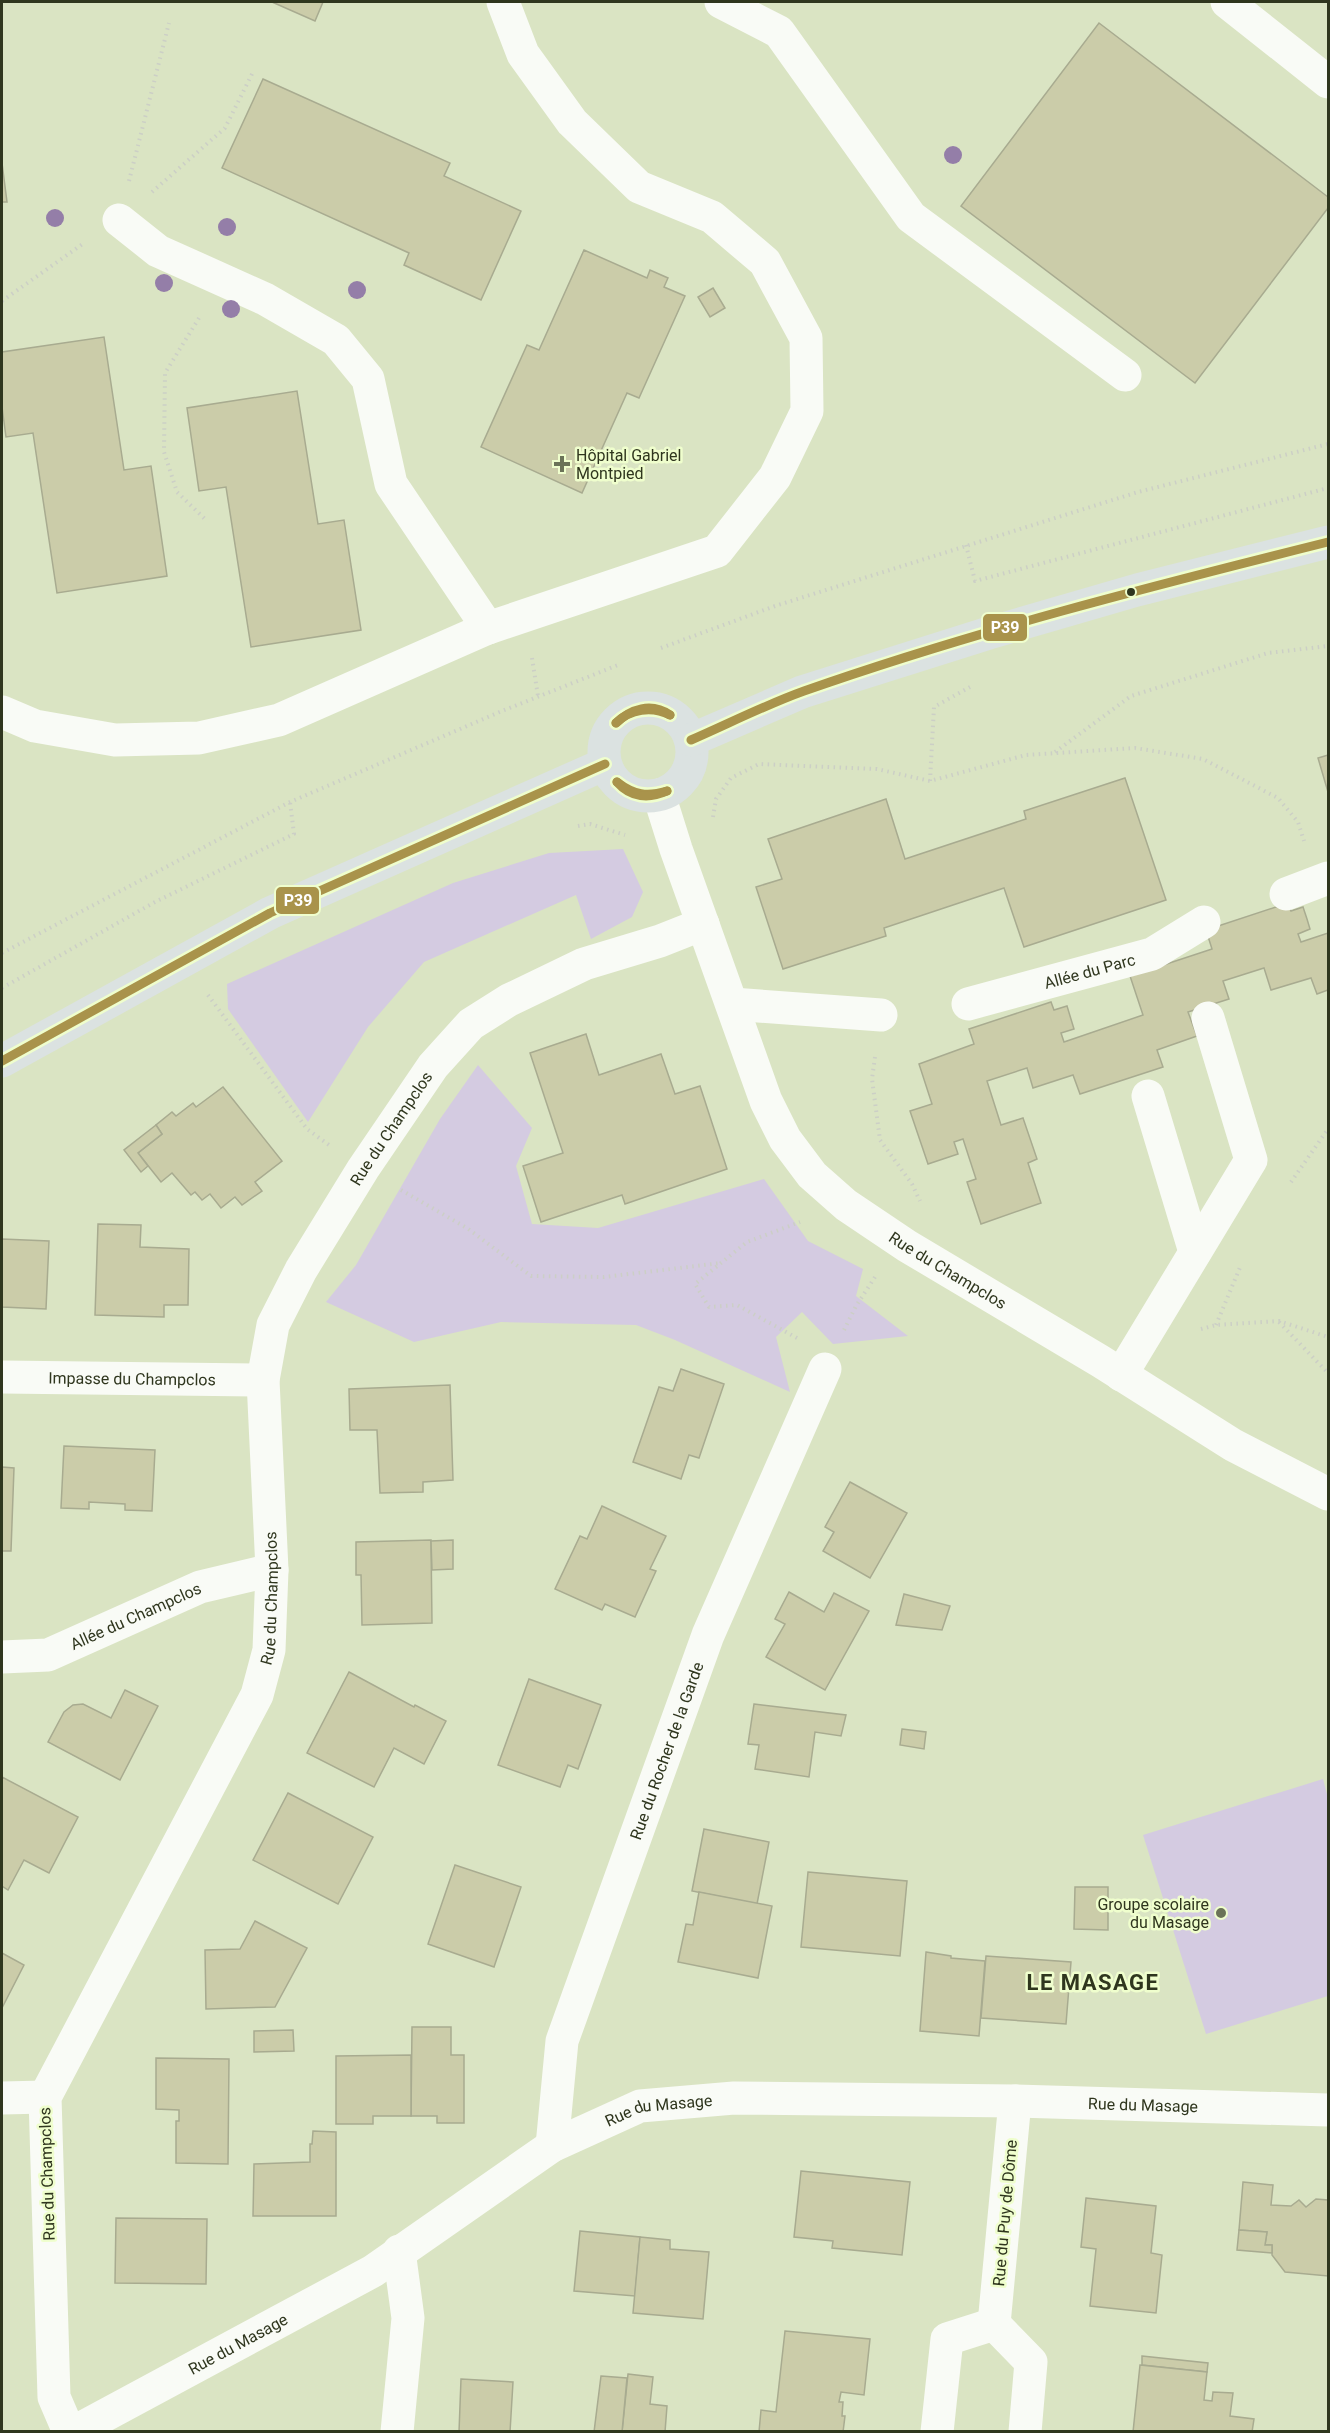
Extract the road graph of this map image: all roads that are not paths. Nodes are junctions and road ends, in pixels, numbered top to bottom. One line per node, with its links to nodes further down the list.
1 (503, 2): 8 (street)
2 (721, 2): 6 (street)
3 (1227, 2): 4 (street)
4 (1329, 82)
5 (119, 220): 8 (street)
6 (1125, 375)
7 (1329, 542): 10 (main road)
8 (488, 628): 9 (street)
9 (2, 712)
10 (691, 740): 11 (main road); 12 (main road)
11 (605, 764): 12 (main road); 21 (main road)
12 (659, 795): 16 (street, Rue du Champclos)
13 (1323, 880): 14 (street)
14 (1286, 894)
15 (1204, 922): 18 (street, Allée du Parc)
16 (703, 924): 17 (street, Rue du Champclos); 27 (street, Rue du Champclos)
17 (732, 1004): 19 (street); 25 (street, Rue du Champclos)
18 (968, 1004)
19 (881, 1015)
20 (1208, 1018): 23 (street)
21 (2, 1060)
22 (1148, 1096): 23 (street)
23 (1195, 1252): 25 (street)
24 (825, 1369): 35 (street, Rue du Rocher de la Garde)
25 (1121, 1375): 28 (street, Rue du Champclos)
26 (2, 1377): 27 (street, Impasse du Champclos)
27 (263, 1380): 29 (street, Rue du Champclos)
28 (1329, 1494)
29 (272, 1570): 30 (street, Allée du Champclos); 31 (street, Rue du Champclos)
30 (2, 1657)
31 (45, 2097): 32 (street); 38 (street, Rue du Champclos)
32 (2, 2098)
33 (1015, 2102): 34 (street, Rue du Masage); 35 (street, Rue du Masage); 37 (street, Rue du Puy de Dôme)
34 (1329, 2110)
35 (552, 2146): 36 (street, Rue du Masage)
36 (399, 2252): 39 (street, Rue du Masage); 40 (street)
37 (994, 2324): 41 (street); 42 (street)
38 (69, 2432)
39 (74, 2432)
40 (398, 2432)
41 (937, 2432)
42 (1025, 2432)

